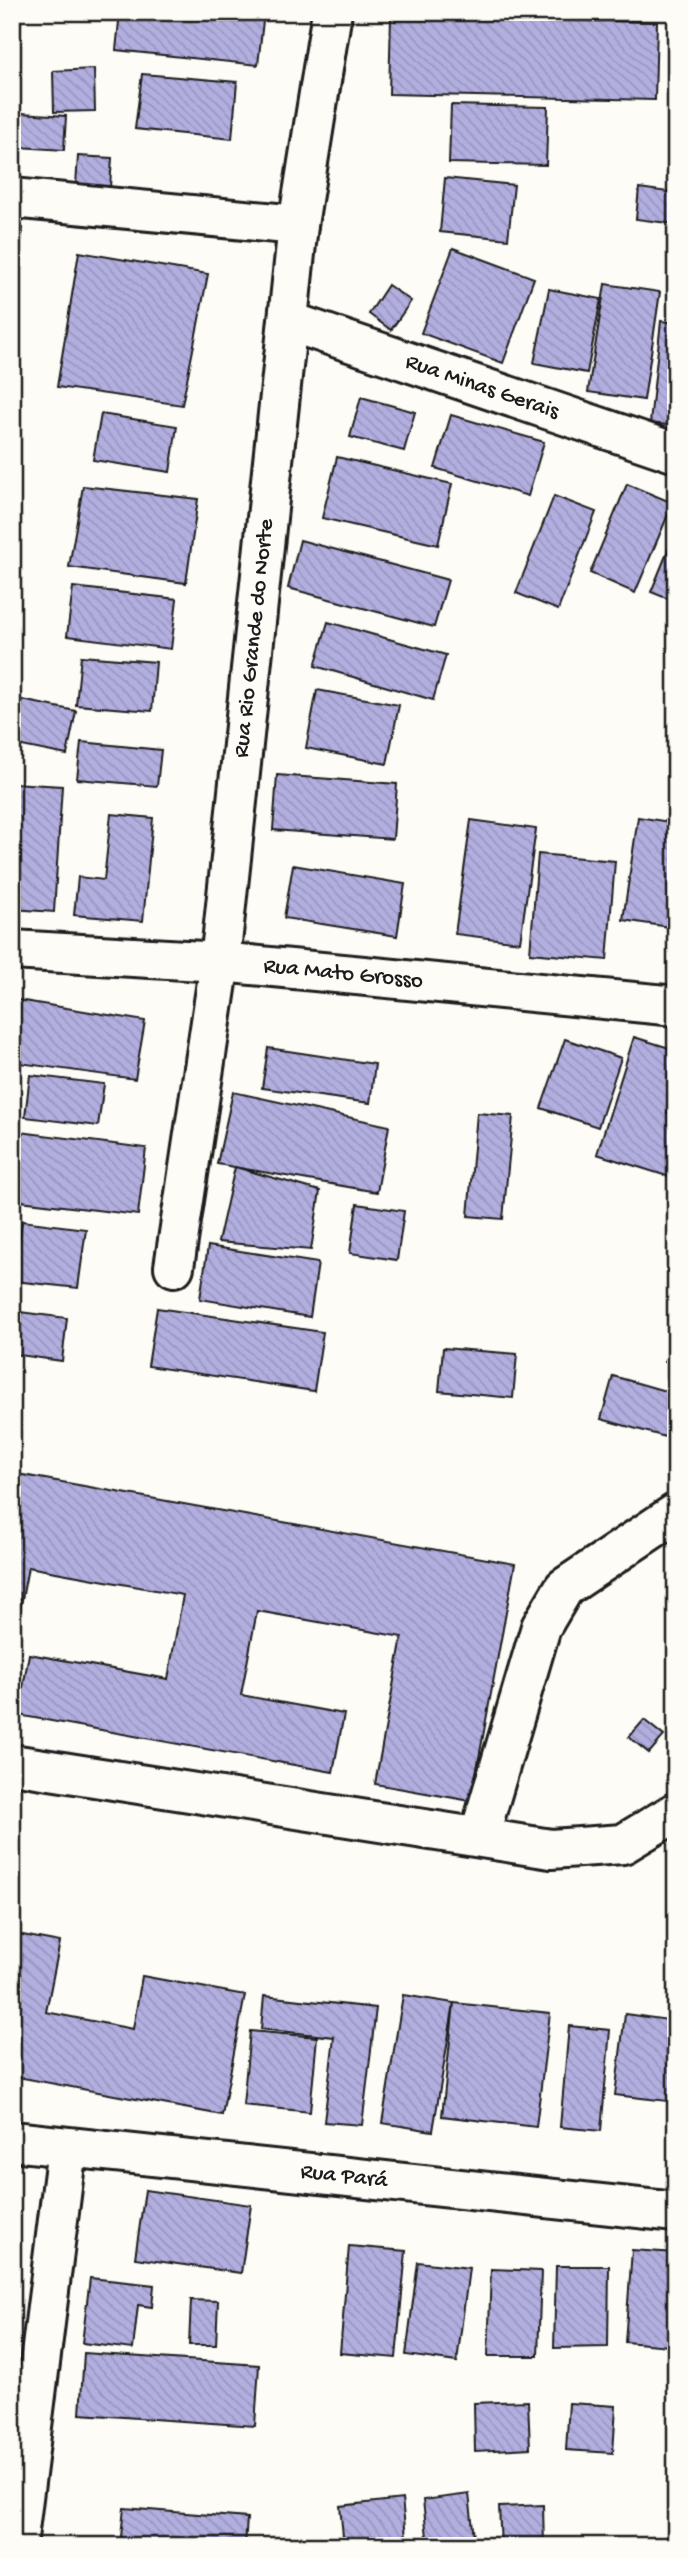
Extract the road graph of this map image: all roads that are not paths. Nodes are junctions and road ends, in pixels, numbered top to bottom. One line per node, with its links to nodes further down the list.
1 (332, 12): 3 (street, Rua Rio Grande do Norte)
2 (12, 198): 3 (street)
3 (298, 225): 4 (street, Rua Rio Grande do Norte)
4 (288, 321): 5 (street, Rua Minas Gerais); 7 (street, Rua Rio Grande do Norte)
5 (676, 453)
6 (12, 950): 7 (street, Rua Mato Grosso)
7 (220, 962): 8 (street, Rua Mato Grosso); 9 (street, Rua Rio Grande do Norte)
8 (676, 1006)
9 (174, 1267)
10 (676, 1513): 13 (street)
11 (12, 1764): 13 (street)
12 (676, 1812): 13 (street)
13 (479, 1838)
14 (12, 2141): 15 (street, Rua Pará)
15 (67, 2148): 16 (street, Rua Pará); 17 (street)
16 (676, 2211)
17 (17, 2546)

